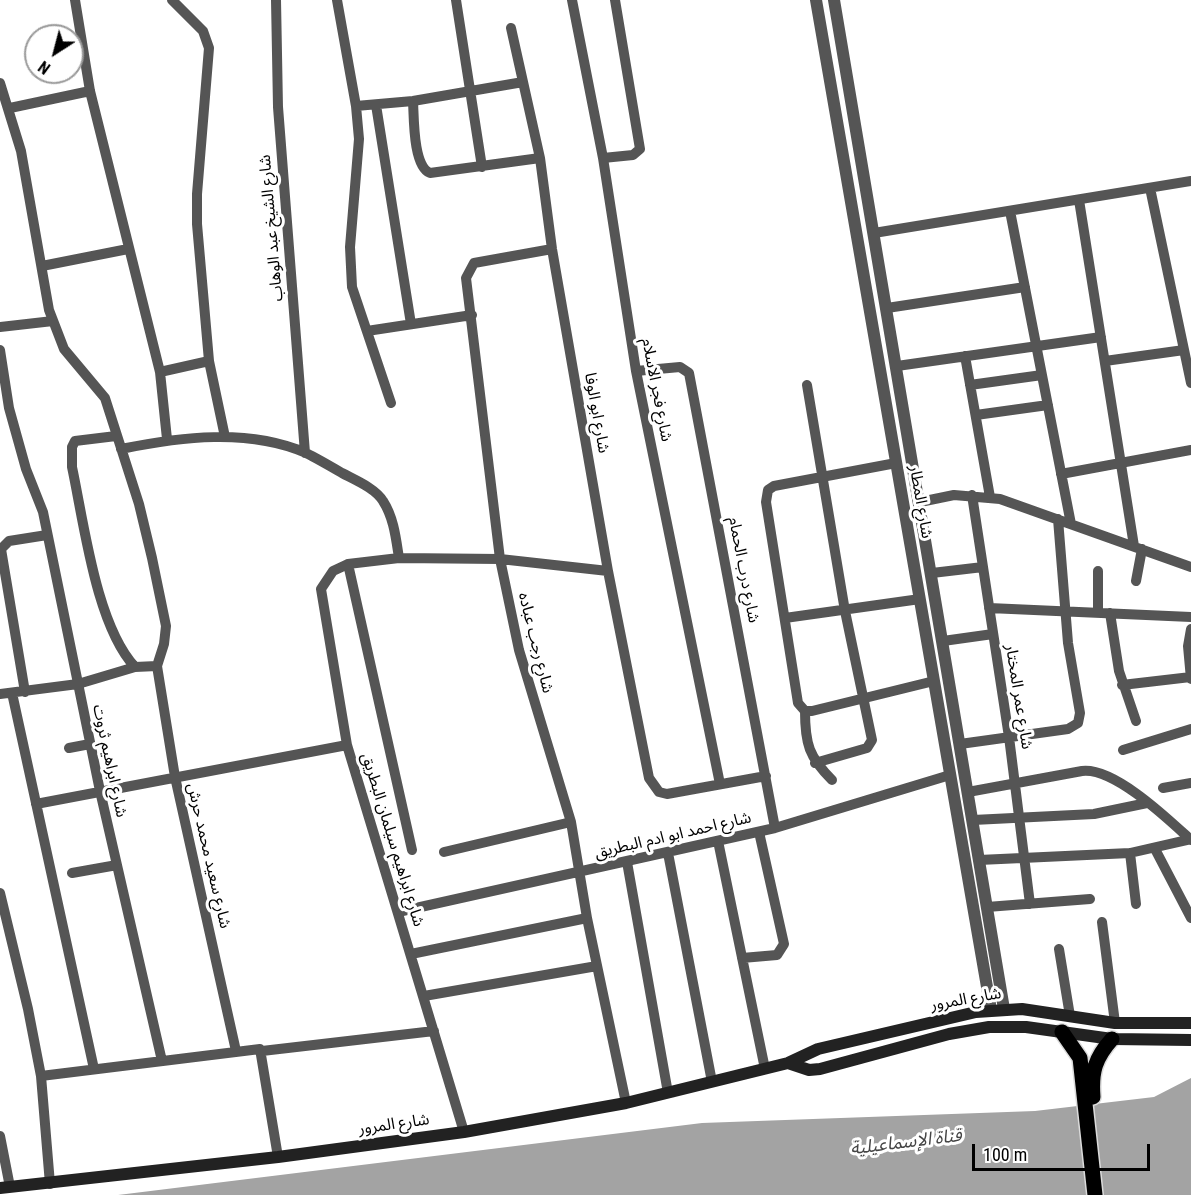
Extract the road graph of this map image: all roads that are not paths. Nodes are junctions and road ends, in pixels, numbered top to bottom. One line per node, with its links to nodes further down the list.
1 (75, 0): 13 (street)
2 (172, 0): 44 (street)
3 (276, 0): 61 (street, شارع الشيخ عبد الوهاب)
4 (337, 0): 17 (street)
5 (456, 0): 14 (street)
6 (572, 0): 22 (street, شارع فجر الاسلام)
7 (615, 0): 22 (street)
8 (816, 0): 20 (street, شارع المطار)
9 (834, 0): 19 (street, شارع المطار)
10 (510, 28): 11 (street, شارع ابو الوفا)
11 (523, 82): 14 (street); 21 (street, شارع ابو الوفا)
12 (0, 83): 18 (street)
13 (90, 91): 18 (street); 29 (street)
14 (471, 91): 15 (street); 23 (street)
15 (413, 100): 16 (street); 23 (street)
16 (376, 105): 17 (street); 36 (street)
17 (356, 106): 38 (street)
18 (9, 108): 31 (street)
19 (855, 117): 20 (street); 28 (street, شارع المطار)
20 (837, 120): 62 (street, شارع المطار)
21 (540, 158): 23 (street); 30 (street, شارع ابو الوفا)
22 (603, 158): 47 (street, شارع فجر الاسلام)
23 (482, 167)
24 (1191, 182): 25 (street)
25 (1150, 188): 26 (street); 42 (street)
26 (1079, 200): 27 (street); 39 (street)
27 (1010, 211): 28 (street); 32 (street)
28 (874, 233): 33 (street, شارع المطار)
29 (128, 249): 31 (street); 48 (street)
30 (552, 249): 34 (street, شارع رجب عباده); 80 (street, شارع ابو الوفا)
31 (42, 266): 35 (street)
32 (1025, 287): 33 (street); 40 (street)
33 (887, 308): 46 (street, شارع المطار)
34 (472, 315): 36 (street); 76 (street, شارع رجب عباده)
35 (53, 321): 37 (street); 56 (street)
36 (411, 324): 38 (street)
37 (0, 327)
38 (367, 331): 53 (street)
39 (1101, 337): 40 (street); 45 (street)
40 (1036, 346): 43 (street); 49 (street)
41 (0, 350): 72 (street, شارع ابراهيم ثروت)
42 (1184, 350): 45 (street); 50 (street)
43 (965, 356): 46 (street); 52 (street)
44 (208, 361): 48 (street); 57 (street)
45 (1104, 361): 63 (street)
46 (897, 366): 68 (street, شارع المطار)
47 (636, 371): 116 (street, شارع درب الحمام); 121 (street, شارع فجر الاسلام)
48 (160, 372): 58 (street)
49 (1042, 375): 52 (street); 54 (street)
50 (1191, 383)
51 (807, 385): 65 (street)
52 (970, 385): 55 (street)
53 (391, 404)
54 (1048, 405): 55 (street); 64 (street)
55 (976, 415): 67 (street)
56 (116, 436): 59 (street); 96 (street)
57 (225, 437): 58 (street); 61 (street)
58 (167, 439): 59 (street)
59 (121, 449): 95 (street)
60 (1191, 450): 63 (street)
61 (305, 453): 75 (street)
62 (896, 463): 65 (street); 73 (street, شارع المطار)
63 (1121, 463): 64 (street); 74 (street)
64 (1061, 474): 70 (street)
65 (823, 477): 86 (street); 91 (street)
66 (972, 495): 67 (street); 68 (street); 78 (street, شارع عمر المختار)
67 (990, 497): 69 (street)
68 (920, 502): 71 (street, شارع المطار)
69 (1058, 519): 70 (street); 87 (street)
70 (1071, 524): 74 (street)
71 (925, 531): 73 (street); 82 (street, شارع المطار)
72 (47, 535): 99 (street, شارع ابراهيم ثروت); 101 (street)
73 (909, 535): 84 (street, شارع المطار)
74 (1138, 548): 79 (street); 83 (street)
75 (399, 558): 76 (street); 77 (street)
76 (500, 559): 80 (street); 129 (street, شارع رجب عباده)
77 (348, 564): 111 (street, شارع ابراهيم سيلمان البطريق); 135 (street)
78 (983, 567): 82 (street); 85 (street, شارع عمر المختار)
79 (1191, 567)
80 (608, 571): 121 (street, شارع ابو الوفا)
81 (1098, 571): 88 (street)
82 (932, 573): 94 (street, شارع المطار)
83 (1136, 581)
84 (920, 599): 86 (street); 98 (street, شارع المطار)
85 (989, 608): 87 (street); 93 (street, شارع عمر المختار)
86 (845, 611): 91 (street); 104 (street)
87 (1066, 611): 88 (street); 108 (street)
88 (1098, 613): 89 (street)
89 (1110, 613): 90 (street); 100 (street)
90 (1191, 617)
91 (785, 618): 105 (street)
92 (1191, 629): 97 (street)
93 (993, 634): 94 (street); 108 (street, شارع عمر المختار)
94 (943, 641): 110 (street, شارع المطار)
95 (157, 666): 96 (street); 117 (street, شارع سعيد محمد حرش)
96 (135, 667): 99 (street)
97 (1191, 678): 100 (street)
98 (934, 681): 104 (street); 115 (street, شارع المطار)
99 (78, 684): 101 (street); 109 (street, شارع ابراهيم ثروت)
100 (1122, 685): 106 (street)
101 (25, 692): 102 (street)
102 (12, 693): 103 (street); 126 (street)
103 (0, 694)
104 (862, 697): 105 (street); 114 (street)
105 (805, 711): 114 (street)
106 (1136, 721)
107 (1191, 729): 113 (street)
108 (1010, 737): 110 (street); 119 (street, شارع عمر المختار)
109 (90, 744): 112 (street); 123 (street, شارع ابراهيم ثروت)
110 (960, 744): 124 (street, شارع المطار)
111 (347, 745): 117 (street); 150 (street, شارع ابراهيم سيلمان البطريق)
112 (69, 748)
113 (1123, 750)
114 (815, 763): 118 (street)
115 (950, 774): 130 (street, شارع احمد ابو ادم البطريق); 159 (street, شارع المطار)
116 (766, 776): 121 (street); 130 (street, شارع درب الحمام)
117 (175, 777): 123 (street); 167 (street, شارع سعيد محمد حرش)
118 (832, 780)
119 (1015, 783): 124 (street); 125 (street); 127 (street, شارع عمر المختار)
120 (1191, 783): 122 (street)
121 (720, 784)
122 (1163, 788)
123 (100, 791): 126 (street); 142 (street, شارع ابراهيم ثروت)
124 (968, 792): 128 (street, شارع المطار)
125 (1147, 803): 127 (street); 132 (street)
126 (36, 804): 171 (street)
127 (1019, 818): 128 (street); 139 (street, شارع عمر المختار)
128 (972, 820): 140 (street, شارع المطار)
129 (571, 822): 136 (street); 144 (street, شارع رجب عباده)
130 (775, 828): 131 (street, شارع احمد ابو ادم البطريق)
131 (759, 832): 133 (street, شارع احمد ابو ادم البطريق); 156 (street)
132 (1191, 840): 134 (street)
133 (718, 842): 138 (street, شارع احمد ابو ادم البطريق); 156 (street)
134 (1155, 849): 137 (street); 152 (street)
135 (412, 850)
136 (444, 852)
137 (1130, 852): 139 (street); 148 (street)
138 (668, 853): 141 (street, شارع احمد ابو ادم البطريق); 174 (street)
139 (1024, 858): 140 (street); 147 (street, شارع عمر المختار)
140 (979, 860): 149 (street, شارع المطار)
141 (627, 862): 144 (street, شارع احمد ابو ادم البطريق); 175 (street)
142 (117, 865): 143 (street); 169 (street, شارع ابراهيم ثروت)
143 (72, 873)
144 (580, 873): 150 (street, شارع احمد ابو ادم البطريق); 151 (street, شارع رجب عباده)
145 (0, 892): 173 (street)
146 (1090, 899): 147 (street)
147 (1030, 904): 149 (street)
148 (1136, 904)
149 (987, 908): 159 (street, شارع المطار)
150 (398, 912): 155 (street, شارع ابراهيم سيلمان البطريق)
151 (587, 918): 155 (street); 157 (street, شارع رجب عباده)
152 (1191, 918)
153 (1102, 922): 161 (street)
154 (1059, 949): 160 (street)
155 (411, 954): 158 (street, شارع ابراهيم سيلمان البطريق)
156 (742, 958): 172 (street)
157 (597, 966): 158 (street); 177 (street, شارع رجب عباده)
158 (424, 996): 163 (street, شارع ابراهيم سيلمان البطريق)
159 (997, 1009): 160 (main road, شارع المرور); 170 (main road, شارع المرور)
160 (1070, 1016): 161 (main road, شارع المرور)
161 (1115, 1023): 162 (main road, شارع المرور)
162 (1191, 1023)
163 (434, 1031): 168 (street); 178 (street, شارع ابراهيم سيلمان البطريق)
164 (1062, 1032): 165 (main road, شارع المرور); 170 (main road, شارع المرور); 176 (main road)
165 (1112, 1039): 166 (main road, شارع المرور); 176 (main road)
166 (1191, 1040)
167 (236, 1051): 168 (street); 169 (street)
168 (262, 1051): 180 (street)
169 (162, 1060): 171 (street)
170 (788, 1063): 172 (main road, شارع المرور)
171 (94, 1069): 173 (street)
172 (765, 1069): 174 (main road, شارع المرور)
173 (41, 1076): 181 (street)
174 (712, 1082): 175 (main road, شارع المرور)
175 (668, 1093): 177 (main road, شارع المرور)
176 (1088, 1101): 183 (main road); 184 (main road)
177 (626, 1103): 178 (main road, شارع المرور)
178 (464, 1132): 180 (main road, شارع المرور)
179 (0, 1136): 182 (street)
180 (278, 1157): 181 (main road, شارع المرور)
181 (50, 1184): 182 (main road, شارع المرور)
182 (5, 1187)
183 (1095, 1195)
184 (1105, 1195)

